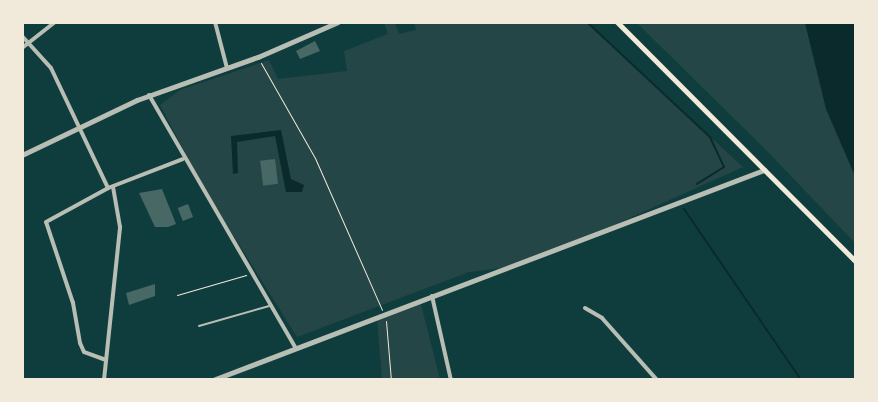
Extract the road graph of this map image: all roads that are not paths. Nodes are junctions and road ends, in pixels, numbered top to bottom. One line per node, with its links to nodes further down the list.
1 (55, 22): 6 (street)
2 (216, 22): 8 (street)
3 (338, 22): 8 (street)
4 (617, 22): 13 (main road)
5 (22, 36): 6 (street)
6 (25, 43): 7 (street); 10 (street)
7 (22, 48)
8 (227, 68): 9 (street)
9 (149, 95): 10 (street); 12 (street)
10 (79, 127): 11 (street); 14 (street)
11 (22, 155)
12 (183, 159): 14 (street); 17 (street)
13 (764, 170): 15 (main road); 16 (street)
14 (111, 188): 21 (street); 21 (street)
15 (856, 262)
16 (432, 296): 20 (street); 24 (street)
17 (269, 306): 19 (lane); 20 (street)
18 (585, 308): 25 (street)
19 (199, 326)
20 (296, 349): 23 (street)
21 (106, 360): 22 (street)
22 (104, 380)
23 (213, 380)
24 (451, 380)
25 (657, 380)

